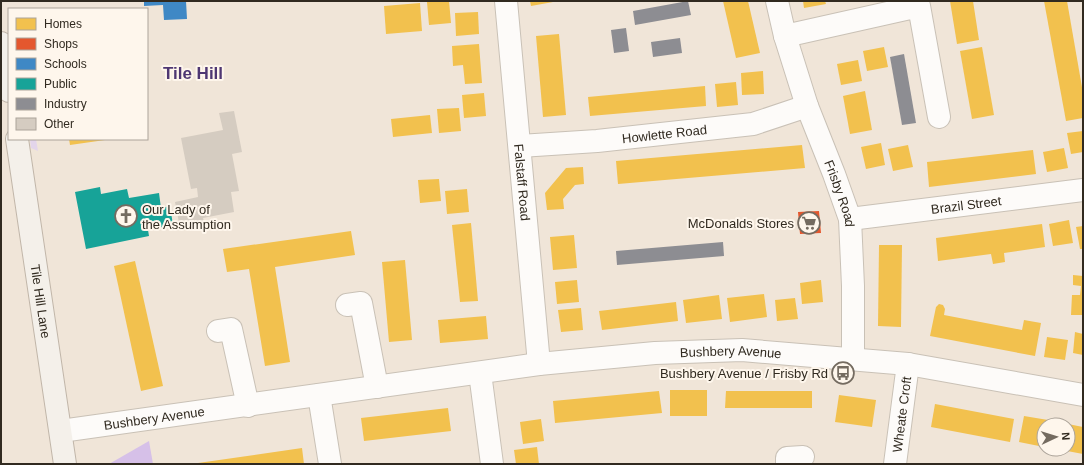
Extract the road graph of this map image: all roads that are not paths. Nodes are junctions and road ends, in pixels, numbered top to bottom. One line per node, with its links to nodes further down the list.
1 (506, 1): 10 (street, Falstaff Road)
2 (777, 1): 4 (street, Frisby Road)
3 (919, 4): 4 (street); 8 (street)
4 (785, 36): 7 (street, Frisby Road)
5 (1, 43): 6 (main road)
6 (8, 85)
7 (807, 106): 10 (street, Howlette Road); 12 (street, Frisby Road)
8 (939, 117)
9 (17, 140): 23 (main road, Tile Hill Lane)
10 (520, 146): 16 (street, Falstaff Road)
11 (1083, 190): 12 (street, Brazil Street)
12 (850, 219): 15 (street, Frisby Road)
13 (347, 305): 19 (street)
14 (218, 331): 22 (street)
15 (854, 358): 16 (street, Bushbery Avenue); 17 (street, Bushbery Avenue)
16 (539, 364): 18 (street, Bushbery Avenue)
17 (908, 364): 20 (street, Bushbery Avenue); 27 (street, Wheate Croft)
18 (480, 373): 19 (street, Bushbery Avenue); 26 (street)
19 (376, 387): 21 (street, Bushbery Avenue)
20 (1083, 395)
21 (319, 396): 22 (street, Bushbery Avenue); 25 (street)
22 (248, 406): 23 (street, Bushbery Avenue)
23 (61, 431): 24 (main road, Tile Hill Lane)
24 (65, 464)
25 (330, 464)
26 (492, 464)
27 (895, 464)

